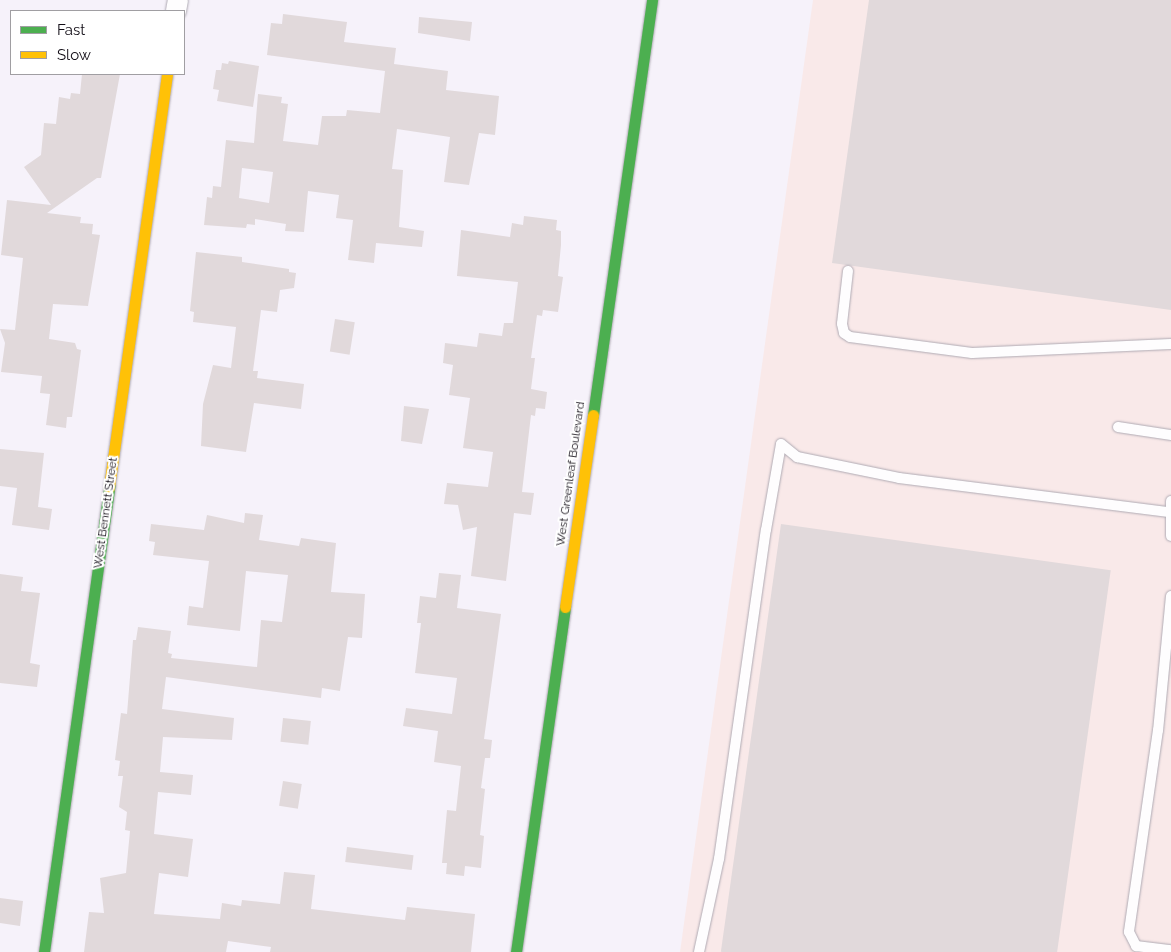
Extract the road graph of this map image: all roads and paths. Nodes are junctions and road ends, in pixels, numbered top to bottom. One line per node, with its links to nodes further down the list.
1 (652, 0): 13 (street, West Greenleaf Boulevard)
2 (167, 75): 12 (street, West Bennett Street)
3 (848, 271): 4 (lane)
4 (1171, 344)
5 (1118, 427): 6 (lane)
6 (1171, 435)
7 (1171, 501): 8 (lane)
8 (1169, 512): 9 (lane); 14 (lane)
9 (1171, 536)
10 (1171, 596): 11 (lane)
11 (1171, 950)
12 (44, 952)
13 (516, 952)
14 (699, 952)

